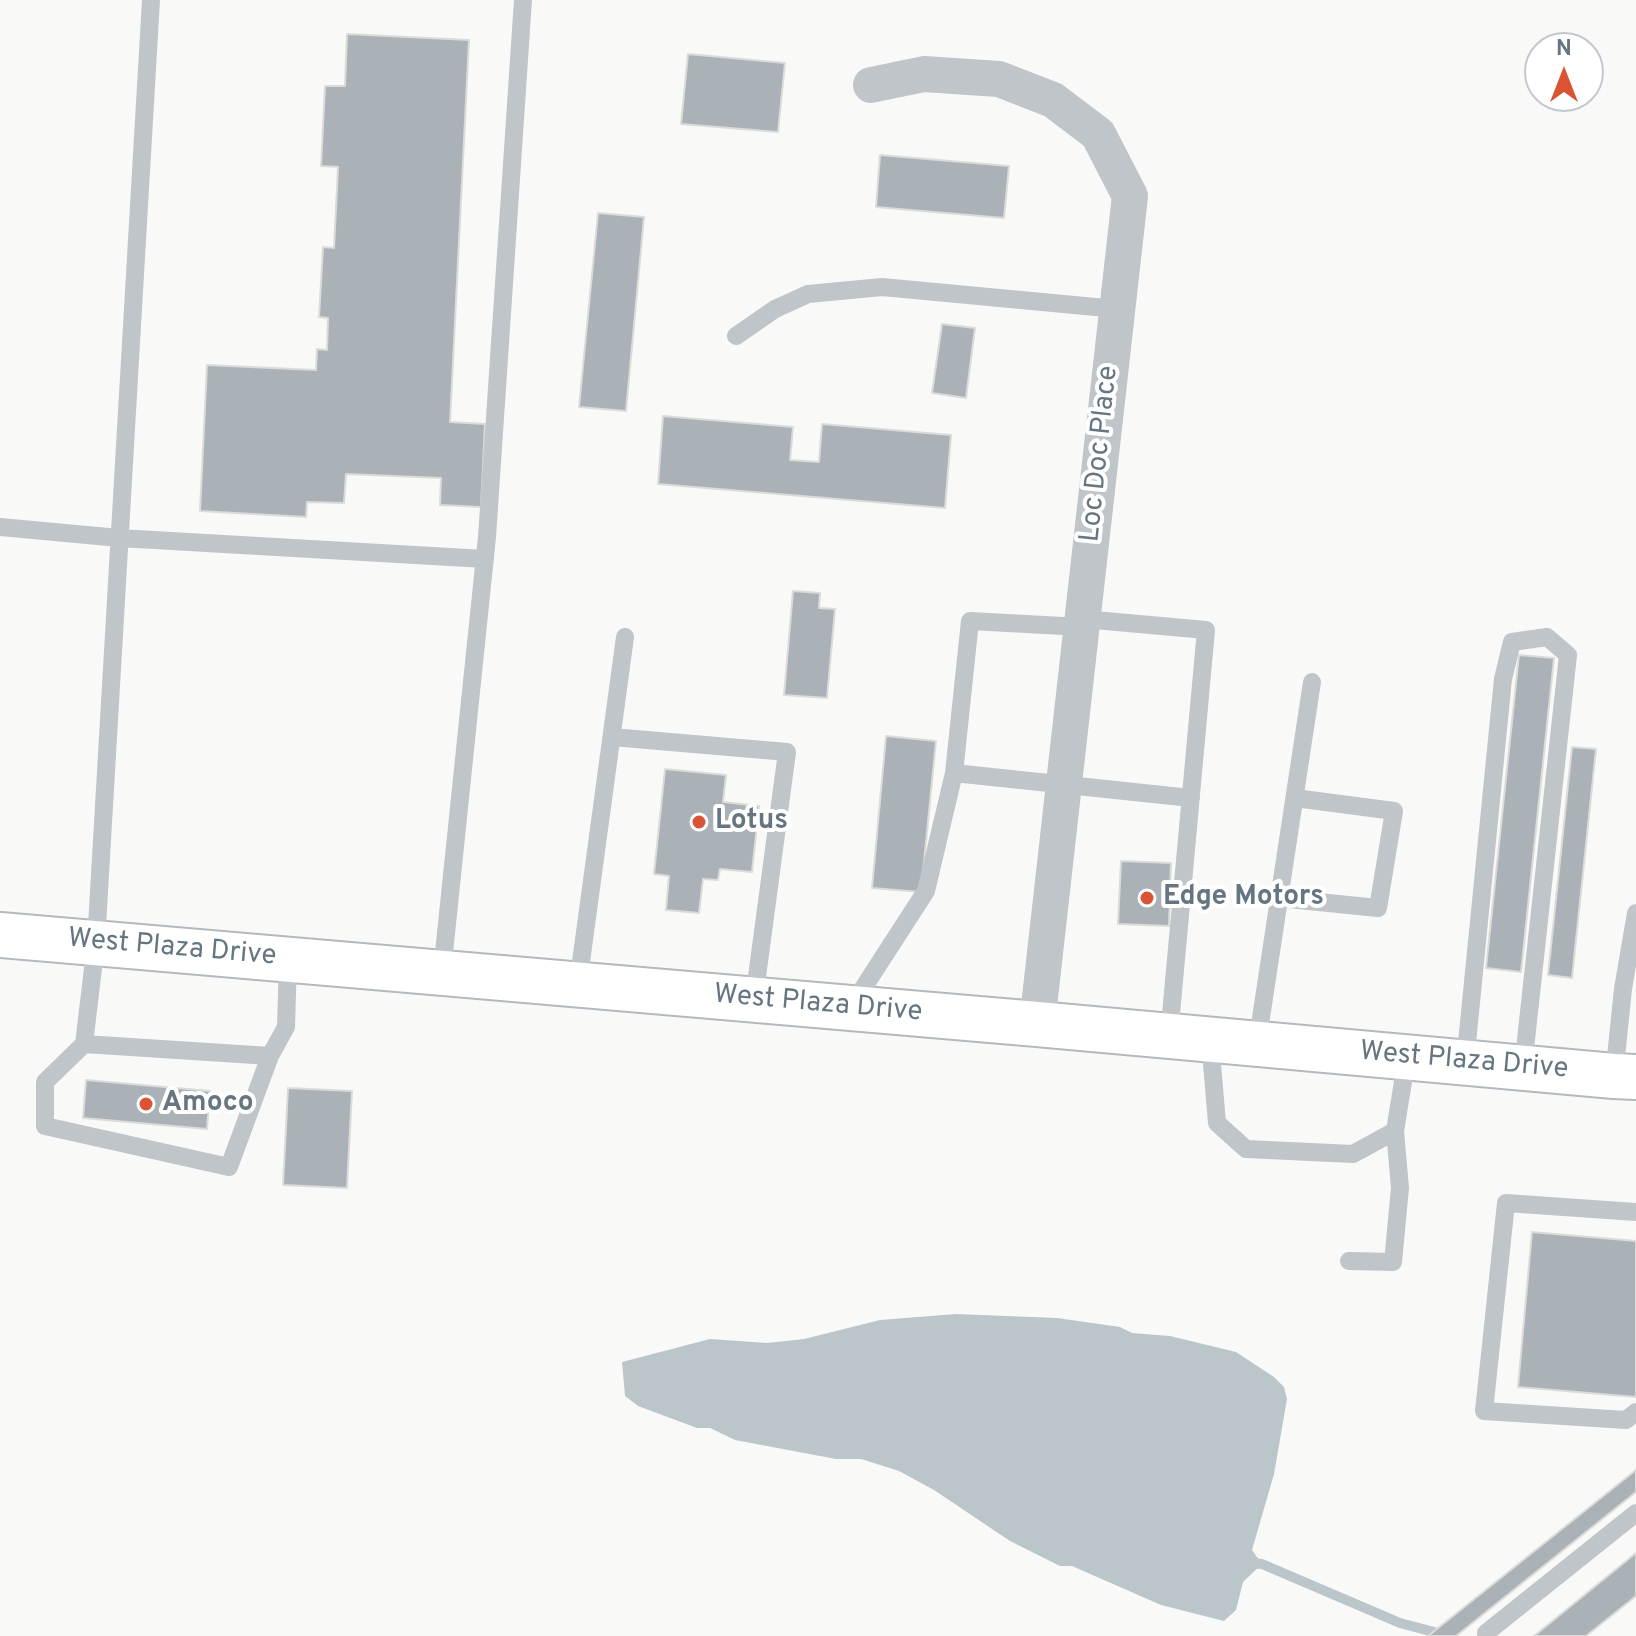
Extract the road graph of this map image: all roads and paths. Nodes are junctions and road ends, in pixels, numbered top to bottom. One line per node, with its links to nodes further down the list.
1 (151, 0): 7 (lane)
2 (523, 0): 8 (lane)
3 (871, 85): 4 (street, Loc Doc Place)
4 (1117, 309): 5 (lane); 9 (street, Loc Doc Place)
5 (736, 336)
6 (0, 527): 7 (lane)
7 (119, 538): 8 (lane); 20 (lane)
8 (485, 559): 22 (lane)
9 (1082, 623): 13 (lane); 14 (street, Loc Doc Place); 15 (lane)
10 (625, 637): 12 (lane)
11 (1312, 682): 16 (lane)
12 (612, 737): 23 (lane); 24 (lane)
13 (954, 773): 14 (lane); 25 (lane)
14 (1064, 784): 15 (lane); 26 (street, Loc Doc Place)
15 (1191, 798): 27 (lane)
16 (1295, 798): 17 (lane); 17 (lane)
17 (1279, 898): 29 (lane)
18 (1636, 913): 34 (lane)
19 (0, 935): 20 (main road, West Plaza Drive)
20 (96, 943): 21 (main road, West Plaza Drive); 28 (lane)
21 (288, 959): 22 (main road, West Plaza Drive); 30 (lane)
22 (442, 972): 23 (main road, West Plaza Drive)
23 (578, 984): 24 (main road, West Plaza Drive)
24 (754, 1001): 25 (main road, West Plaza Drive)
25 (850, 1007): 26 (main road, West Plaza Drive)
26 (1037, 1024): 27 (main road, West Plaza Drive)
27 (1189, 1038): 29 (main road, West Plaza Drive); 35 (lane)
28 (84, 1044): 30 (lane); 30 (lane)
29 (1257, 1044): 31 (main road, West Plaza Drive)
30 (270, 1056)
31 (1407, 1057): 32 (main road, West Plaza Drive); 35 (lane)
32 (1465, 1063): 33 (main road, West Plaza Drive); 33 (lane)
33 (1523, 1067): 34 (main road, West Plaza Drive)
34 (1625, 1076)
35 (1395, 1131): 37 (lane)
36 (1636, 1212): 38 (lane)
37 (1349, 1261)
38 (1636, 1412)
39 (1636, 1513): 40 (lane)
40 (1488, 1636)

